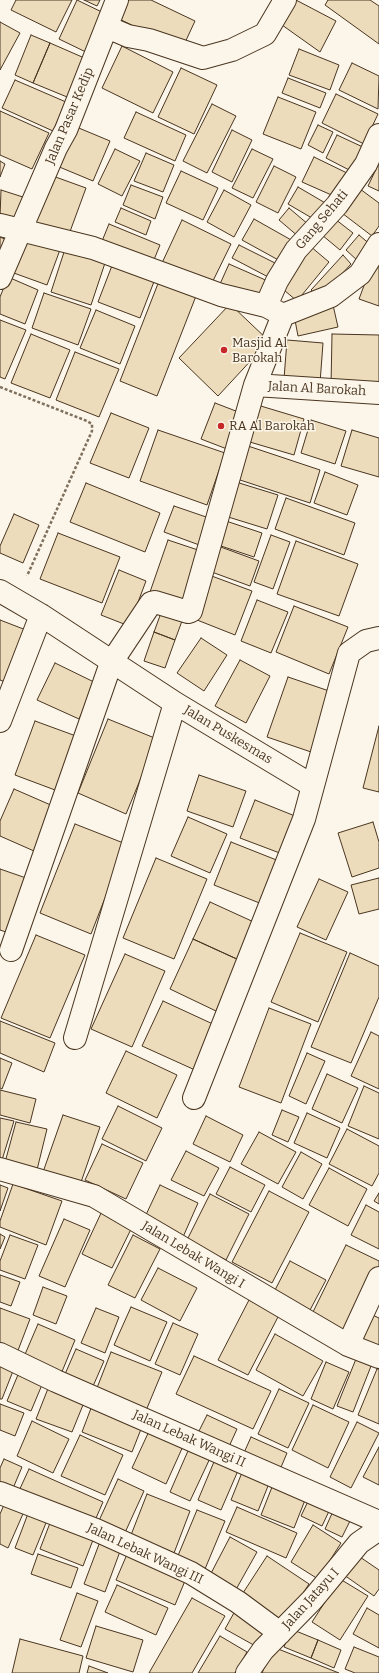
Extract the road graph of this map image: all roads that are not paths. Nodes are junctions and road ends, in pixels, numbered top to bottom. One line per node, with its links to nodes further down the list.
1 (117, 0): 3 (street, Jalan Pasar Kedip)
2 (285, 0): 3 (street)
3 (107, 27): 5 (street, Jalan Pasar Kedip)
4 (379, 136): 8 (street, Gang Sehati)
5 (10, 228): 7 (street, Jalan Pasar Kedip); 8 (street)
6 (379, 244): 8 (street)
7 (0, 278)
8 (274, 310): 9 (street, Gang Sehati)
9 (255, 385): 10 (street, Jalan Al Barokah); 14 (street, Gang Sehati)
10 (379, 392)
11 (8, 595): 12 (street, Jalan Puskesmas)
12 (41, 615): 14 (street, Jalan Puskesmas); 16 (street)
13 (379, 638): 17 (street)
14 (111, 663): 15 (street, Jalan Puskesmas); 18 (street)
15 (175, 703): 17 (street, Jalan Puskesmas); 19 (street)
16 (0, 721)
17 (313, 786): 20 (street)
18 (11, 950)
19 (75, 1038)
20 (194, 1098)
21 (0, 1169): 23 (street, Jalan Lebak Wangi I)
22 (379, 1278): 23 (street)
23 (348, 1345): 25 (street, Jalan Lebak Wangi I)
24 (0, 1354): 27 (street, Jalan Lebak Wangi II)
25 (379, 1357)
26 (0, 1493): 29 (street, Jalan Lebak Wangi III)
27 (379, 1522)
28 (379, 1529): 29 (street, Jalan Jatayu I)
29 (280, 1633): 30 (street, Jalan Jatayu I)
30 (246, 1673)

